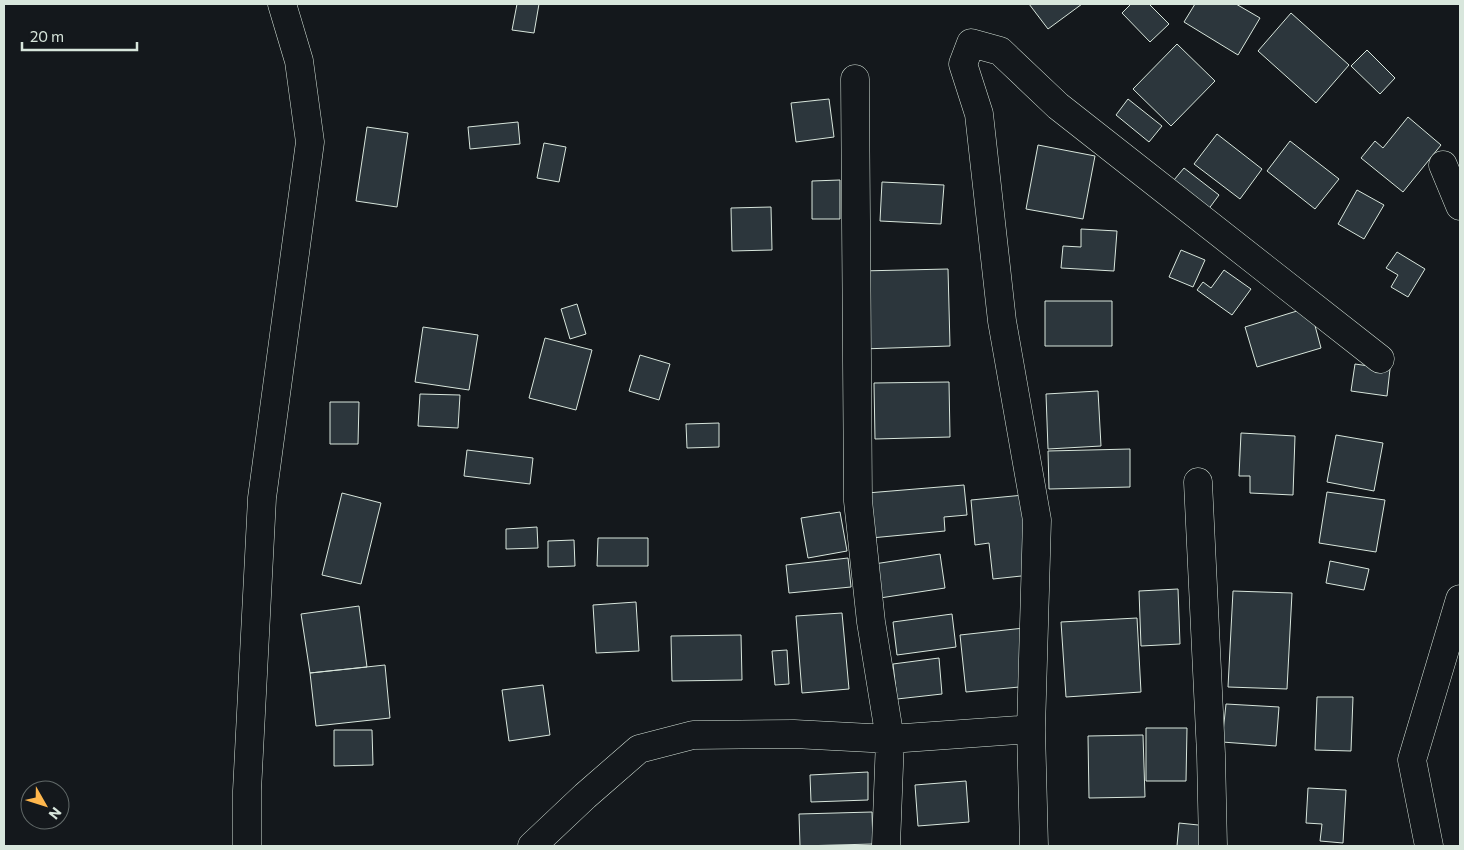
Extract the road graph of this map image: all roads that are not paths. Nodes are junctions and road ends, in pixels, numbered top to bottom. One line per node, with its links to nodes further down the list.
1 (282, 4): 10 (street)
2 (855, 79): 9 (street)
3 (1443, 165): 4 (street)
4 (1460, 206)
5 (1380, 359): 8 (street)
6 (1198, 482): 14 (street)
7 (1460, 599): 15 (street)
8 (1031, 729): 9 (street); 13 (street)
9 (890, 739): 11 (street); 12 (street)
10 (247, 846)
11 (532, 846)
12 (886, 846)
13 (1034, 846)
14 (1213, 846)
15 (1430, 846)

